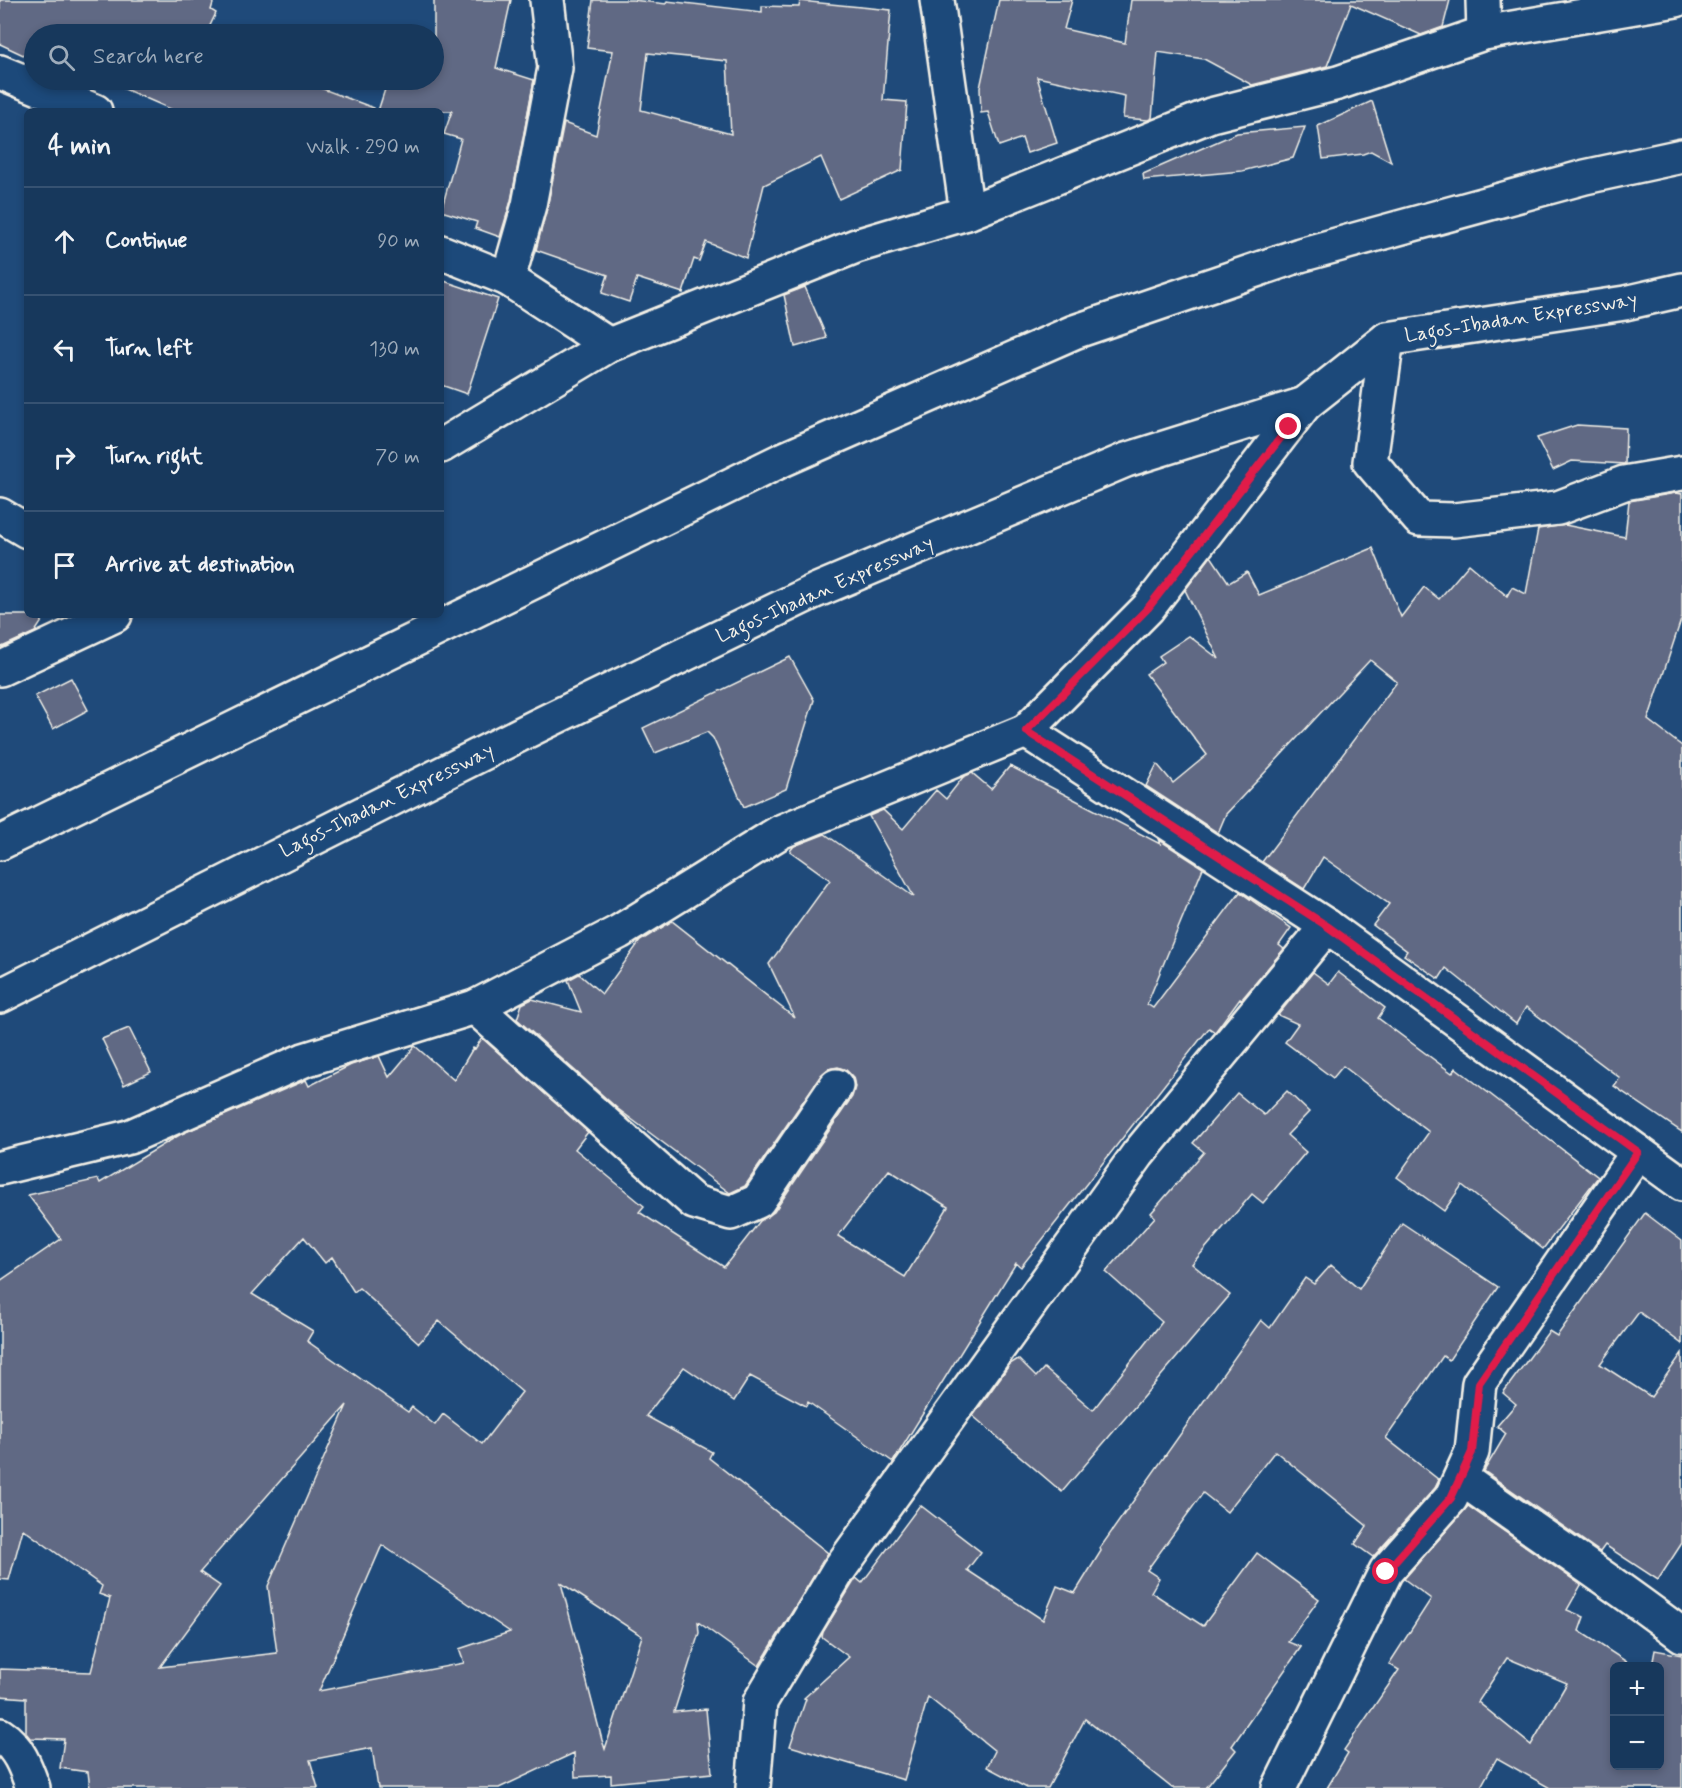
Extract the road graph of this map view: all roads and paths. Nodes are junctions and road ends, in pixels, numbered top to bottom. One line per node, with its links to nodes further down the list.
1 (547, 0): 13 (main road)
2 (937, 0): 11 (main road)
3 (1483, 0): 5 (main road)
4 (1676, 0): 5 (main road)
5 (1484, 33): 11 (main road)
6 (0, 72): 7 (main road)
7 (24, 82)
8 (44, 90): 9 (main road)
9 (88, 108)
10 (1682, 156): 25 (main road)
11 (967, 213): 16 (main road)
12 (444, 253): 13 (main road)
13 (508, 279): 16 (main road)
14 (1682, 290): 15 (main road, Lagos-Ibadan Expressway)
15 (1387, 339): 17 (main road, Lagos-Ibadan Expressway); 19 (main road)
16 (609, 345): 18 (main road)
17 (1305, 404): 24 (main road); 27 (main road, Lagos-Ibadan Expressway)
18 (444, 444)
19 (1682, 473)
20 (0, 515): 21 (main road)
21 (24, 529)
22 (109, 618): 23 (main road)
23 (0, 669)
24 (1026, 731): 26 (main road); 28 (main road)
25 (0, 843)
26 (1327, 926): 30 (main road); 36 (main road)
27 (0, 996)
28 (475, 1007): 29 (main road); 31 (main road)
29 (836, 1086)
30 (1638, 1152): 32 (main road); 33 (main road)
31 (0, 1168)
32 (1682, 1184)
33 (1461, 1478): 34 (main road); 38 (main road)
34 (1682, 1635)
35 (0, 1735): 37 (main road)
36 (758, 1786)
37 (33, 1788)
38 (1279, 1788)

